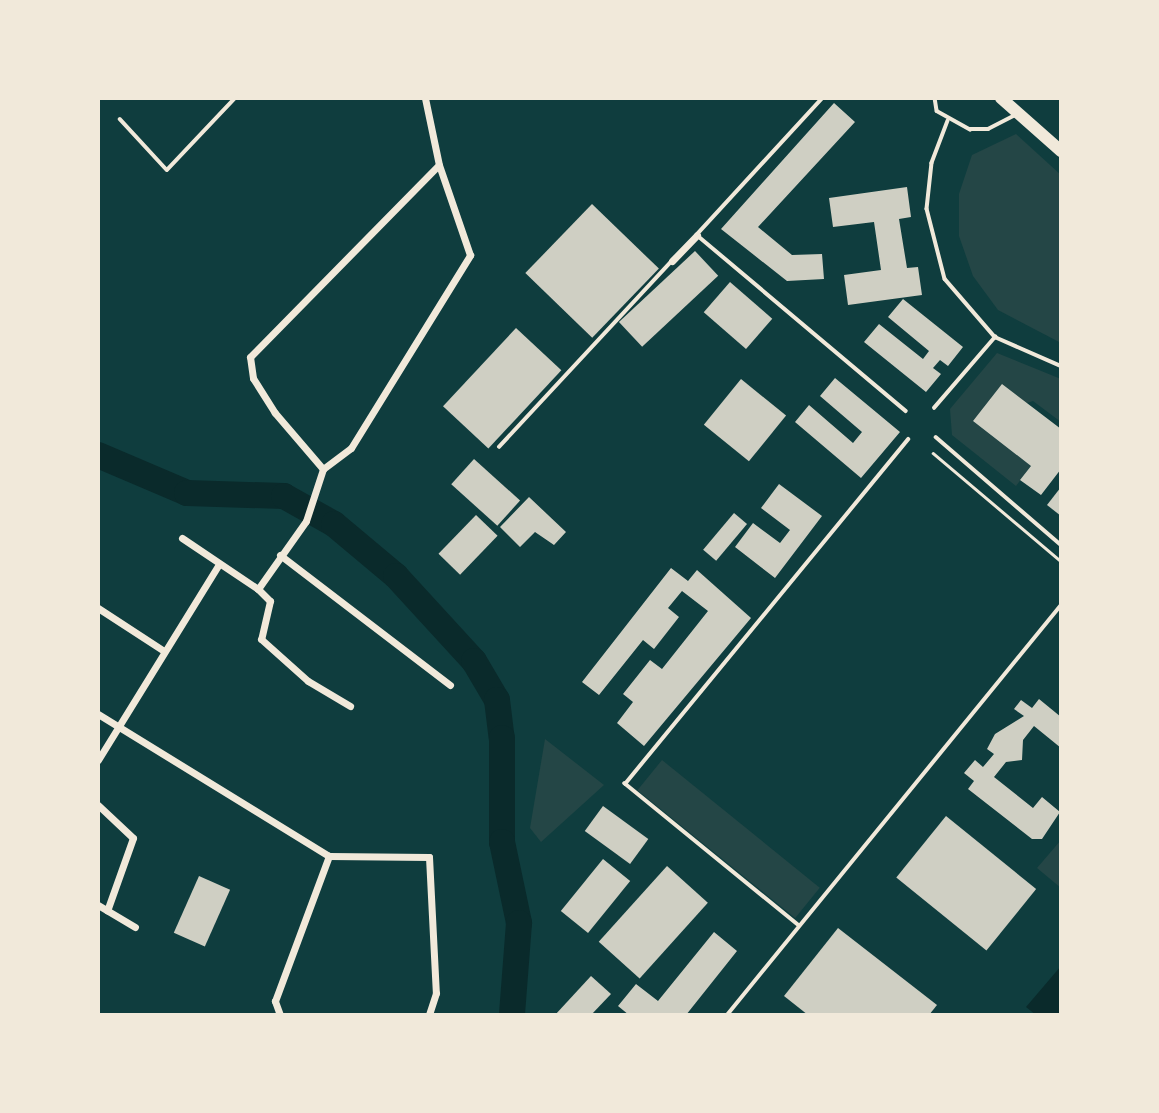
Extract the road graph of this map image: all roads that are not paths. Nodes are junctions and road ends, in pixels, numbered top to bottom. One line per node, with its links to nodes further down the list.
1 (235, 98): 7 (lane)
2 (425, 98): 10 (street)
3 (823, 98): 11 (lane)
4 (935, 98): 8 (lane)
5 (1000, 98): 6 (main road)
6 (1018, 113): 8 (lane); 9 (main road)
7 (120, 119)
8 (948, 121): 13 (lane)
9 (1061, 151)
10 (439, 165): 20 (street); 20 (street)
11 (697, 235): 12 (street); 16 (lane)
12 (673, 261): 19 (lane)
13 (995, 337): 14 (lane); 15 (lane)
14 (1061, 366)
15 (934, 408)
16 (906, 411)
17 (936, 437): 22 (lane)
18 (908, 439): 38 (lane)
19 (499, 447)
20 (323, 469): 23 (street)
21 (182, 538): 24 (street)
22 (1061, 545)
23 (280, 555): 25 (street); 29 (street)
24 (218, 566): 25 (street); 28 (street)
25 (258, 589): 30 (street)
26 (1061, 605): 38 (lane)
27 (98, 608): 28 (street)
28 (164, 651): 32 (street)
29 (450, 685)
30 (350, 706)
31 (98, 714): 32 (street)
32 (117, 726): 33 (street); 35 (street)
33 (98, 761)
34 (98, 805): 37 (street)
35 (329, 856): 40 (street); 41 (street)
36 (98, 905): 37 (street)
37 (107, 911): 39 (street)
38 (799, 926): 42 (lane)
39 (135, 928)
40 (280, 1015)
41 (429, 1015)
42 (727, 1015)

